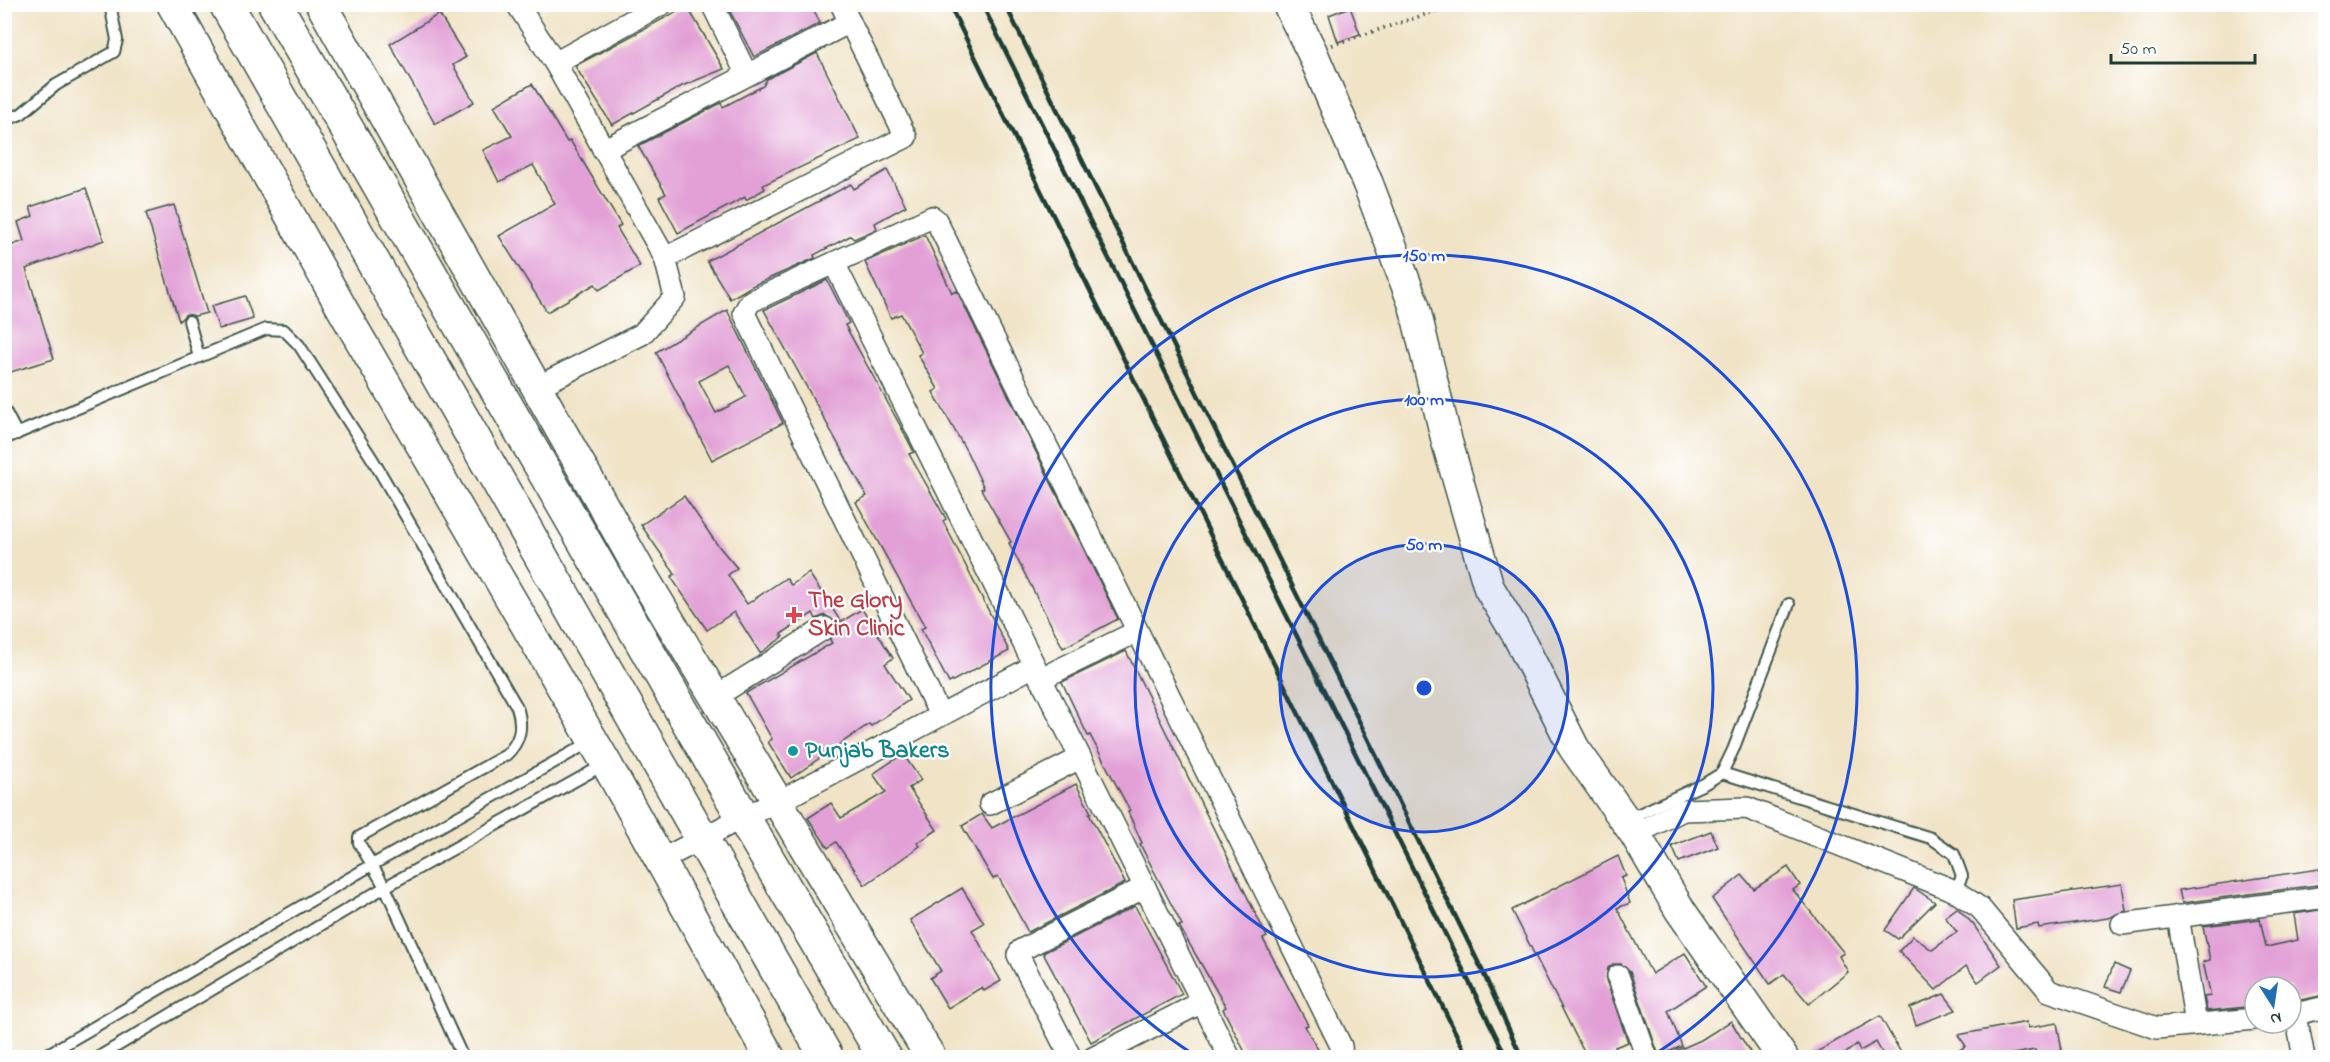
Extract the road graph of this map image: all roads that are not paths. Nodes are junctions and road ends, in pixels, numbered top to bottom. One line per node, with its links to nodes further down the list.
1 (110, 4): 13 (lane)
2 (172, 4): 29 (street)
3 (226, 4): 36 (main road)
4 (275, 4): 34 (main road)
5 (321, 4): 19 (street)
6 (517, 4): 11 (street)
7 (663, 4): 11 (street)
8 (712, 4): 12 (street)
9 (1290, 7): 35 (street)
10 (845, 13): 12 (street); 15 (street)
11 (555, 63): 14 (street)
12 (747, 75): 14 (street)
13 (4, 120)
14 (603, 150): 15 (street)
15 (665, 258): 19 (street)
16 (834, 262): 25 (street); 26 (street); 28 (street)
17 (189, 321): 18 (lane)
18 (199, 357): 21 (lane); 38 (lane)
19 (537, 387): 27 (street)
20 (4, 409): 21 (lane)
21 (17, 434): 22 (lane)
22 (4, 439)
23 (1789, 604): 31 (lane)
24 (825, 628): 27 (street)
25 (1136, 632): 26 (street); 62 (street)
26 (1037, 673): 28 (street); 30 (street)
27 (716, 697): 32 (street)
28 (940, 715): 32 (street)
29 (599, 752): 37 (street); 38 (lane); 39 (lane)
30 (1080, 758): 33 (street); 40 (street)
31 (1722, 773): 35 (lane); 41 (lane)
32 (778, 802): 34 (street); 58 (street)
33 (990, 804)
34 (743, 817): 36 (street); 57 (main road)
35 (1630, 827): 41 (street); 64 (street)
36 (702, 839): 37 (street); 56 (main road)
37 (661, 860): 55 (street)
38 (372, 865): 39 (lane); 52 (lane)
39 (385, 887): 53 (lane); 54 (lane)
40 (1145, 887): 46 (street); 59 (street)
41 (1955, 891): 50 (street)
42 (2319, 898): 43 (street)
43 (2178, 916): 44 (street); 50 (street)
44 (2122, 924)
45 (1618, 976): 63 (street)
46 (1202, 1002): 60 (street); 61 (street)
47 (2325, 1007): 48 (street)
48 (2303, 1013)
49 (2243, 1020): 50 (street)
50 (2196, 1024)
51 (2299, 1035): 65 (street)
52 (41, 1058)
53 (97, 1058)
54 (463, 1058)
55 (770, 1058)
56 (827, 1058)
57 (885, 1058)
58 (931, 1058)
59 (1071, 1058)
60 (1093, 1058)
61 (1230, 1058)
62 (1342, 1058)
63 (1647, 1058)
64 (1783, 1058)
65 (2304, 1058)

